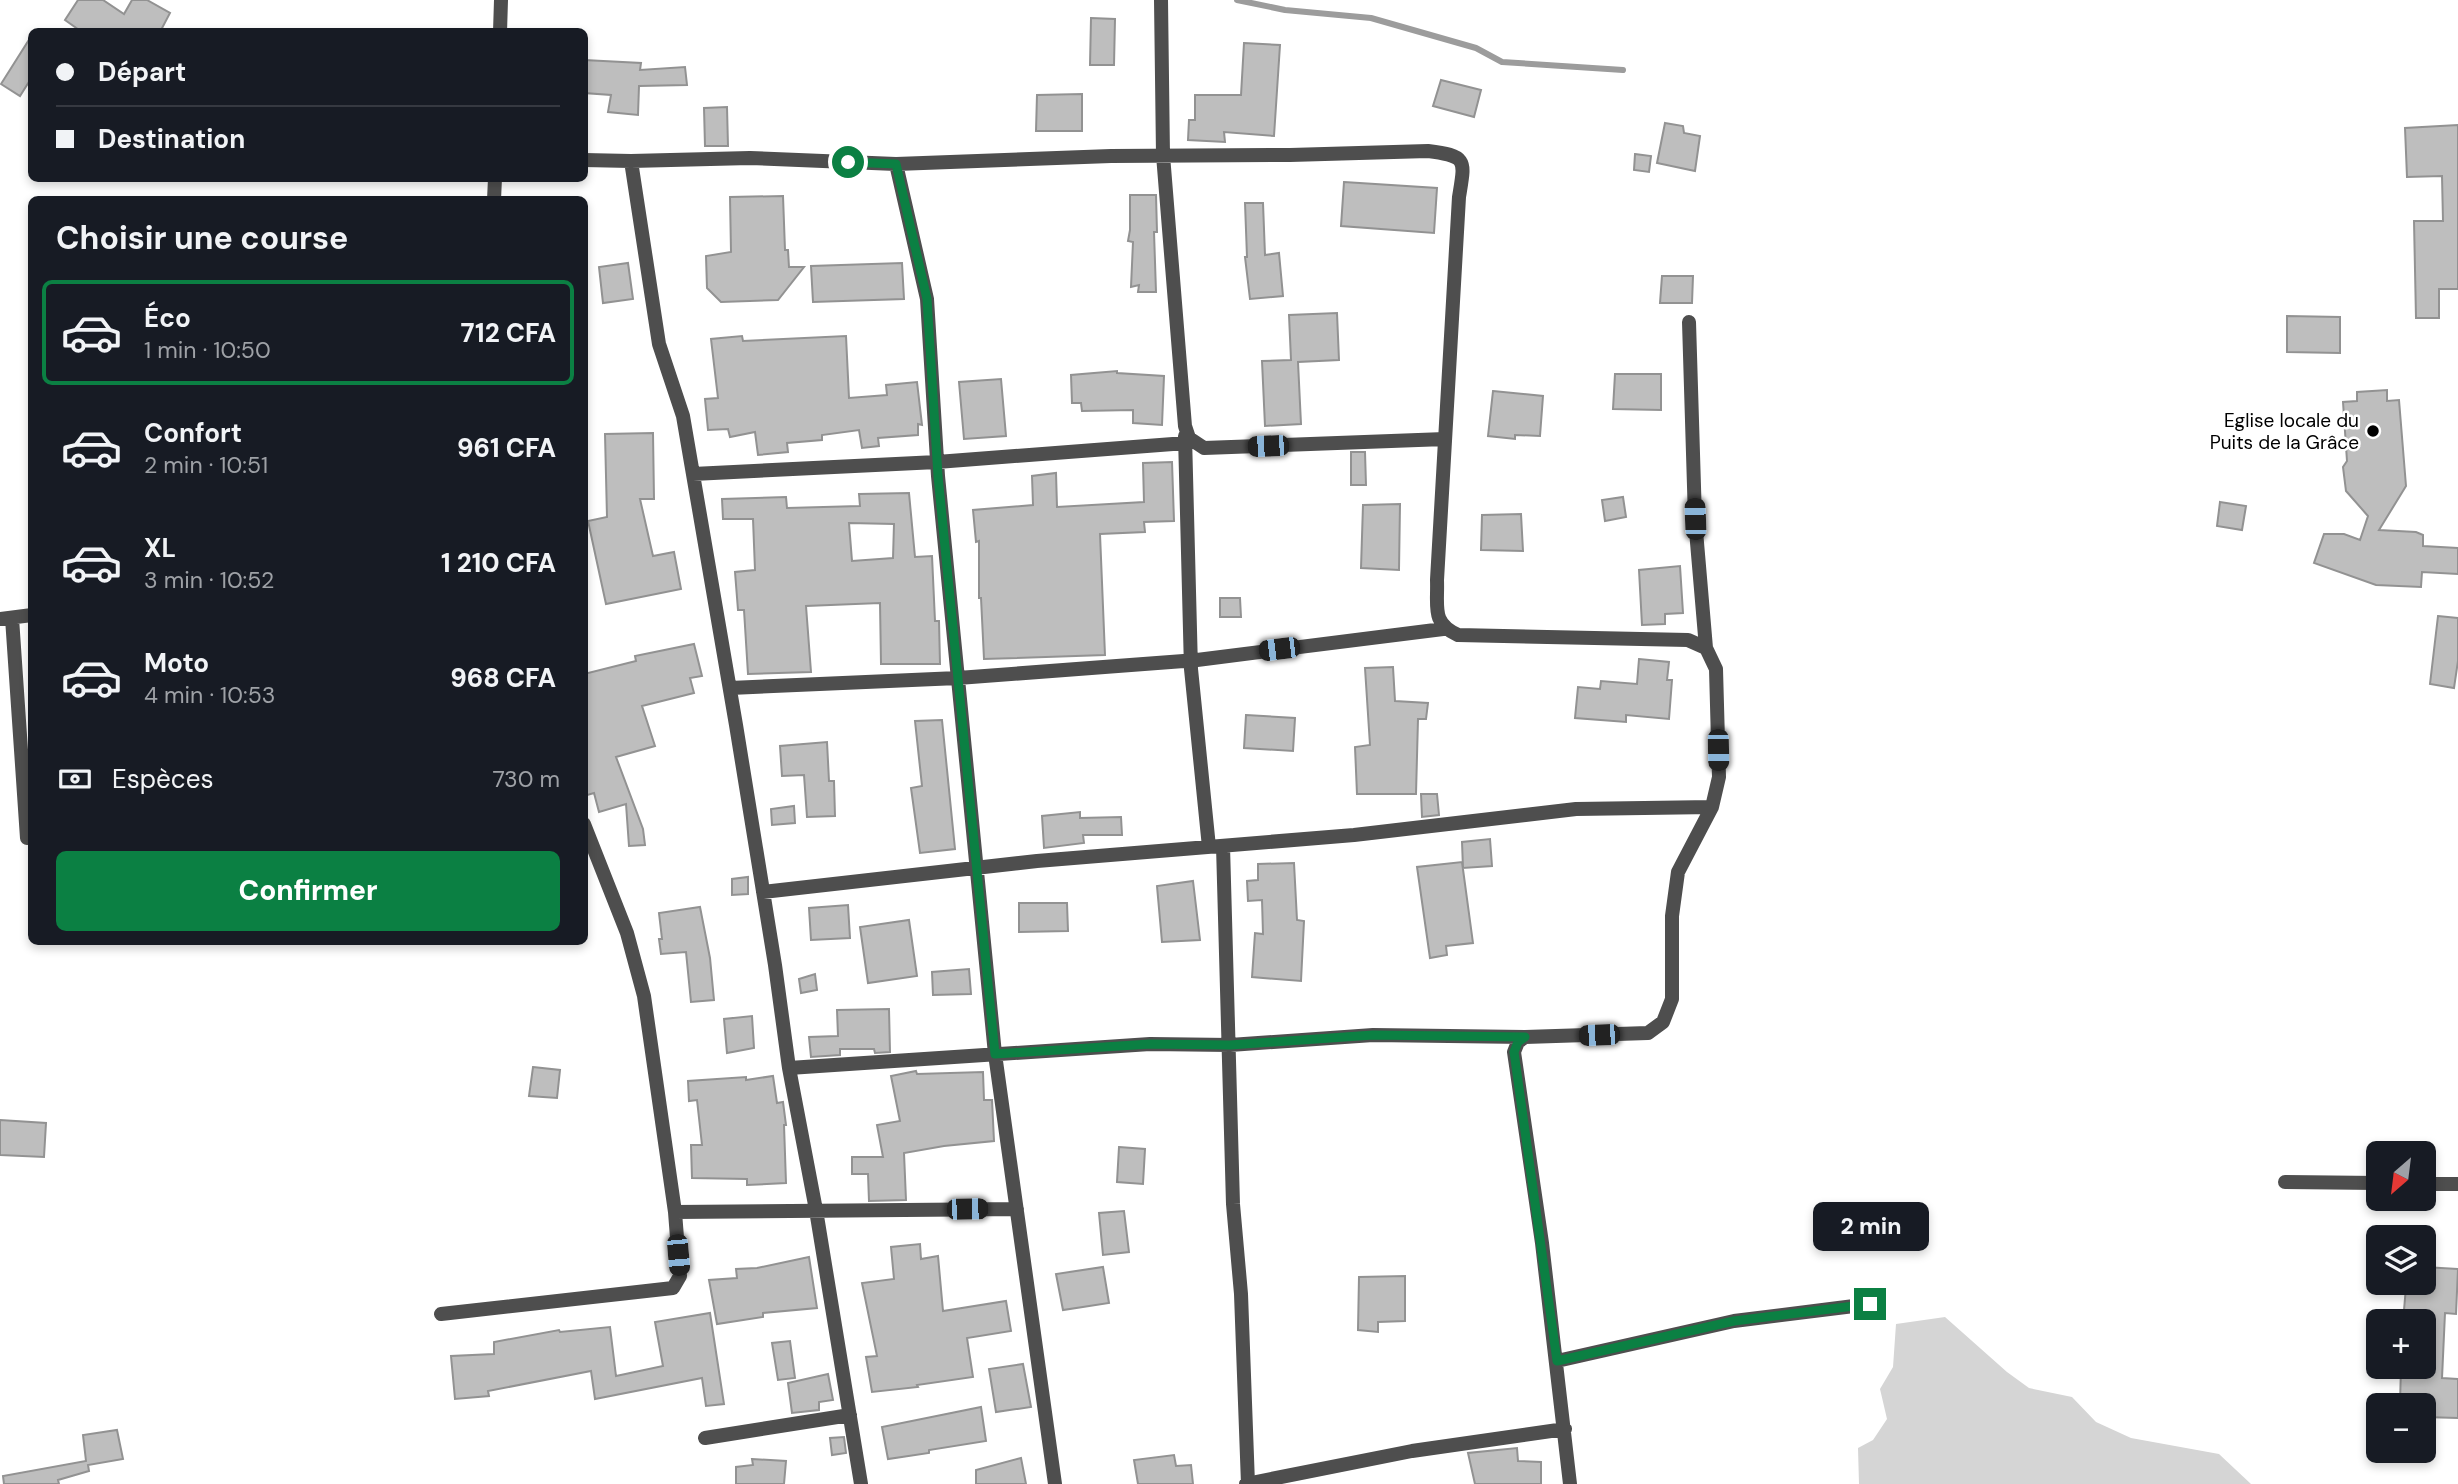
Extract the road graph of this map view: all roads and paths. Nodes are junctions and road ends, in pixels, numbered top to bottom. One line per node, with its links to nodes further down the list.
1 (500, 0): 3 (street)
2 (1161, 0): 4 (street)
3 (500, 28)
4 (1163, 155): 7 (street); 9 (street); 10 (street)
5 (588, 160): 6 (street)
6 (631, 161): 7 (street); 13 (street)
7 (896, 164): 12 (street)
8 (1689, 322): 17 (street)
9 (1185, 426): 10 (street); 11 (street)
10 (1445, 439): 16 (street)
11 (1186, 443): 12 (street); 18 (street)
12 (937, 461): 13 (street); 19 (street)
13 (692, 474): 20 (street)
14 (28, 615): 15 (street)
15 (6, 618): 23 (street)
16 (1443, 629): 17 (street); 18 (street)
17 (1706, 648): 21 (street)
18 (1191, 660): 19 (street); 24 (street)
19 (958, 677): 20 (street); 25 (street)
20 (730, 688): 26 (street)
21 (1712, 807): 24 (street); 27 (street)
22 (588, 834): 37 (street)
23 (28, 838)
24 (1216, 846): 25 (street); 28 (street)
25 (977, 868): 26 (street); 29 (street)
26 (763, 892): 30 (street)
27 (1525, 1037): 28 (street); 40 (street)
28 (1230, 1045): 29 (street); 46 (street)
29 (995, 1054): 30 (street); 35 (street)
30 (789, 1068): 36 (street)
31 (2286, 1182): 32 (street)
32 (2366, 1183)
33 (2436, 1184): 34 (street)
34 (2458, 1184)
35 (1017, 1209): 36 (street); 45 (street)
36 (817, 1210): 37 (street); 41 (street)
37 (675, 1212): 39 (street)
38 (1870, 1304): 40 (street)
39 (441, 1314)
40 (1557, 1361): 42 (street)
41 (850, 1415): 43 (street); 44 (street)
42 (1565, 1429): 46 (street); 47 (street)
43 (705, 1438)
44 (861, 1484)
45 (1055, 1484)
46 (1247, 1484)
47 (1570, 1484)

